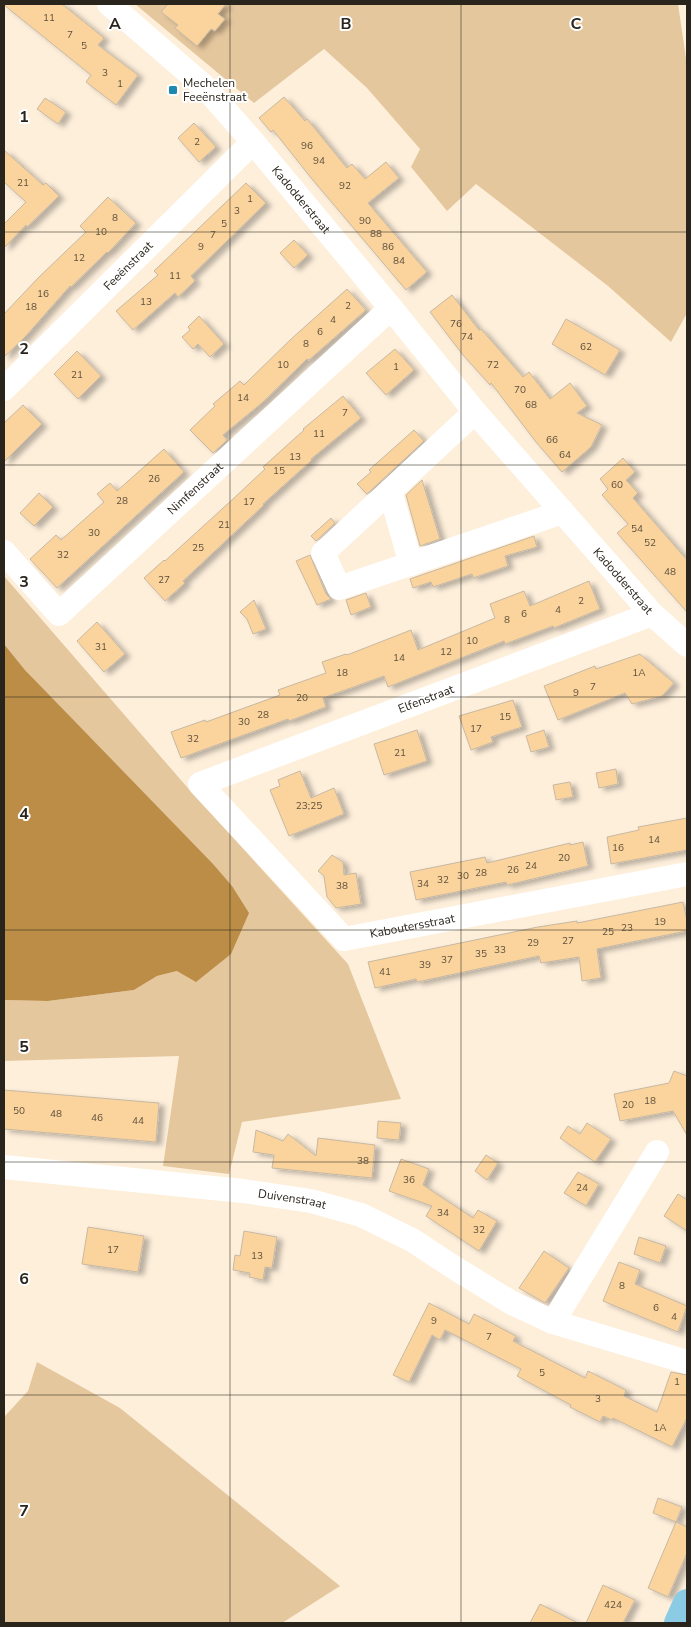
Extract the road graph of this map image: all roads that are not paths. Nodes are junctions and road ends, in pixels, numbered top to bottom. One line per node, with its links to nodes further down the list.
1 (109, 4): 2 (street, Kadodderstraat)
2 (253, 142): 3 (street, Kadodderstraat); 4 (street, Feeënstraat)
3 (391, 308): 5 (street, Kadodderstraat); 8 (street, Nimfenstraat)
4 (4, 389)
5 (475, 412): 6 (street); 7 (street, Kadodderstraat)
6 (390, 491): 9 (street); 9 (street)
7 (563, 512): 9 (street); 10 (street, Kadodderstraat)
8 (4, 552)
9 (411, 564)
10 (652, 614): 11 (street, Kadodderstraat); 12 (street, Elfenstraat)
11 (687, 644)
12 (200, 784): 13 (street, Kaboutersstraat)
13 (687, 874)
14 (657, 1152): 16 (street)
15 (4, 1167): 16 (street, Duivenstraat)
16 (553, 1322): 17 (street, Duivenstraat)
17 (687, 1362)
18 (687, 1603): 19 (main road)
19 (678, 1623)

